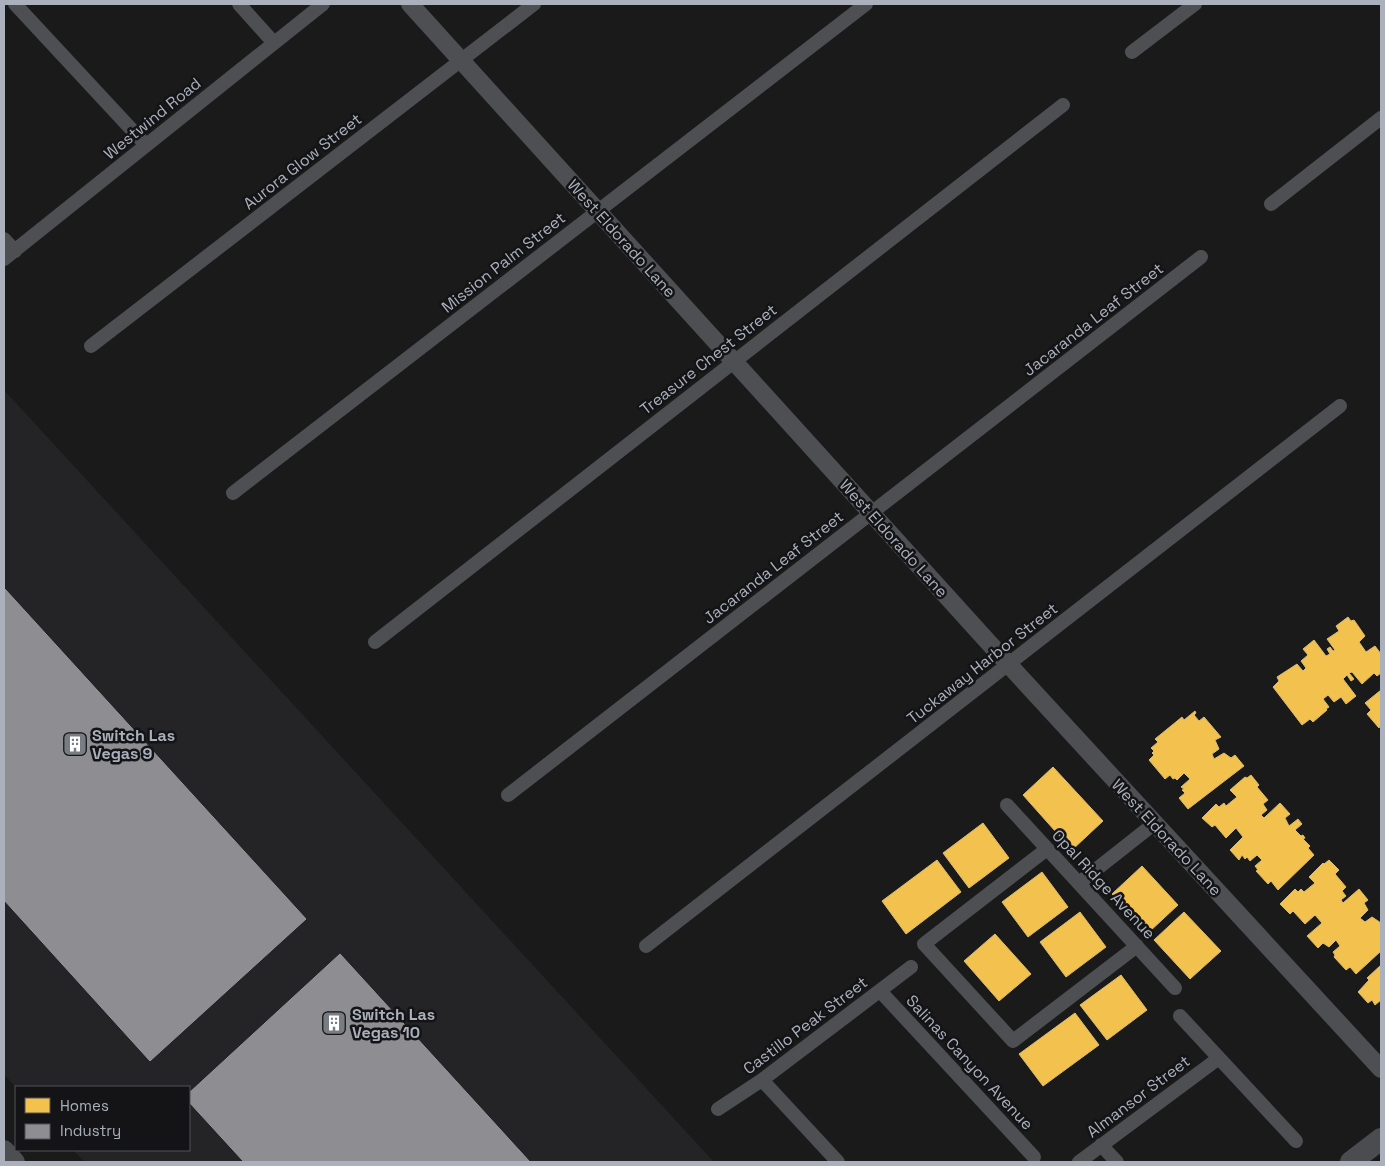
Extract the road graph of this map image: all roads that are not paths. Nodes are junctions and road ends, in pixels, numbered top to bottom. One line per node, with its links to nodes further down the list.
1 (15, 4): 13 (street)
2 (239, 4): 8 (street)
3 (323, 4): 8 (street, Westwind Road)
4 (410, 4): 10 (street, West Eldorado Lane)
5 (534, 4): 10 (street, Aurora Glow Street)
6 (866, 4): 15 (street, Mission Palm Street)
7 (1195, 4): 9 (street)
8 (274, 42): 13 (street, Westwind Road)
9 (1132, 52)
10 (462, 60): 15 (street, West Eldorado Lane); 19 (street, Aurora Glow Street)
11 (1063, 105): 20 (street, Treasure Chest Street)
12 (1381, 118): 14 (street)
13 (146, 145): 17 (street, Westwind Road)
14 (1271, 204)
15 (598, 211): 20 (street, West Eldorado Lane); 22 (street, Mission Palm Street)
16 (4, 239): 17 (street)
17 (9, 255)
18 (1201, 258): 23 (street, Jacaranda Leaf Street)
19 (91, 346)
20 (734, 362): 23 (street, West Eldorado Lane); 24 (street, Treasure Chest Street)
21 (1340, 406): 25 (street, Tuckaway Harbor Street)
22 (234, 493)
23 (871, 512): 25 (street, West Eldorado Lane); 26 (street, Jacaranda Leaf Street)
24 (375, 642)
25 (1009, 665): 28 (street, West Eldorado Lane); 31 (street, Tuckaway Harbor Street)
26 (508, 794)
27 (1007, 805): 29 (street, Opal Ridge Avenue)
28 (1155, 823): 30 (street); 38 (street, West Eldorado Lane)
29 (1047, 849): 30 (street, Opal Ridge Avenue); 32 (street)
30 (1079, 883): 32 (street, Opal Ridge Avenue)
31 (646, 946)
32 (1137, 946): 34 (street, Opal Ridge Avenue)
33 (911, 967): 35 (street, Castillo Peak Street)
34 (1176, 988)
35 (880, 991): 39 (street, Castillo Peak Street); 45 (street, Salinas Canyon Avenue)
36 (1180, 1016): 37 (street)
37 (1219, 1058): 42 (street); 43 (street, Almansor Street)
38 (1381, 1069)
39 (762, 1080): 40 (street, Castillo Peak Street); 47 (street)
40 (718, 1109)
41 (1381, 1139): 50 (main road)
42 (1296, 1141)
43 (1101, 1145): 48 (street, Almansor Street); 49 (street)
44 (4, 1150): 46 (main road)
45 (1034, 1157)
46 (15, 1162)
47 (838, 1162)
48 (1079, 1162)
49 (1117, 1162)
50 (1352, 1162)

